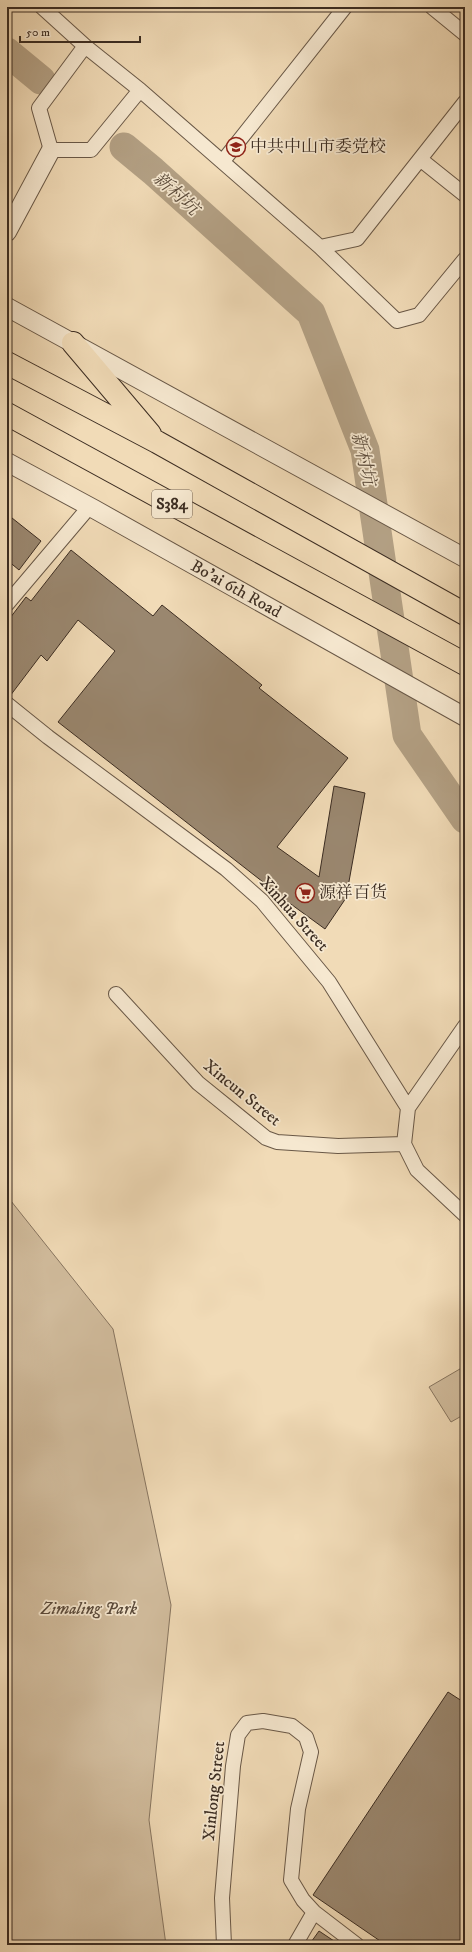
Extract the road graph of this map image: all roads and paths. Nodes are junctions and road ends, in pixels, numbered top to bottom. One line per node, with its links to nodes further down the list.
1 (42, 7): 5 (street)
2 (346, 7): 10 (street)
3 (432, 7): 4 (street)
4 (465, 34)
5 (85, 46): 6 (street); 8 (street)
6 (140, 90): 8 (street); 10 (street)
7 (465, 102): 9 (street)
8 (51, 150): 12 (street)
9 (420, 159): 11 (street); 13 (street)
10 (222, 161): 13 (street)
11 (465, 195)
12 (7, 232)
13 (320, 247): 14 (street)
14 (465, 259)
15 (7, 307): 16 (street)
16 (73, 343): 19 (highway); 22 (street)
17 (7, 363): 19 (highway, S384)
18 (7, 414): 25 (highway, S384)
19 (157, 442): 24 (highway, S384)
20 (7, 462): 21 (street, Bo'ai 6th Road)
21 (90, 506): 23 (street); 27 (street, Bo'ai 6th Road)
22 (465, 558)
23 (7, 604)
24 (465, 614)
25 (465, 664)
26 (7, 704): 30 (street, Xinhua Street)
27 (458, 713)
28 (116, 994): 31 (street, Xincun Street)
29 (465, 1026): 30 (street)
30 (408, 1108): 31 (street)
31 (404, 1144): 32 (street)
32 (465, 1215)
33 (314, 1912): 34 (street, Xinlong Street); 35 (street); 36 (street, Xinlong Street)
34 (224, 1945)
35 (295, 1945)
36 (357, 1945)

